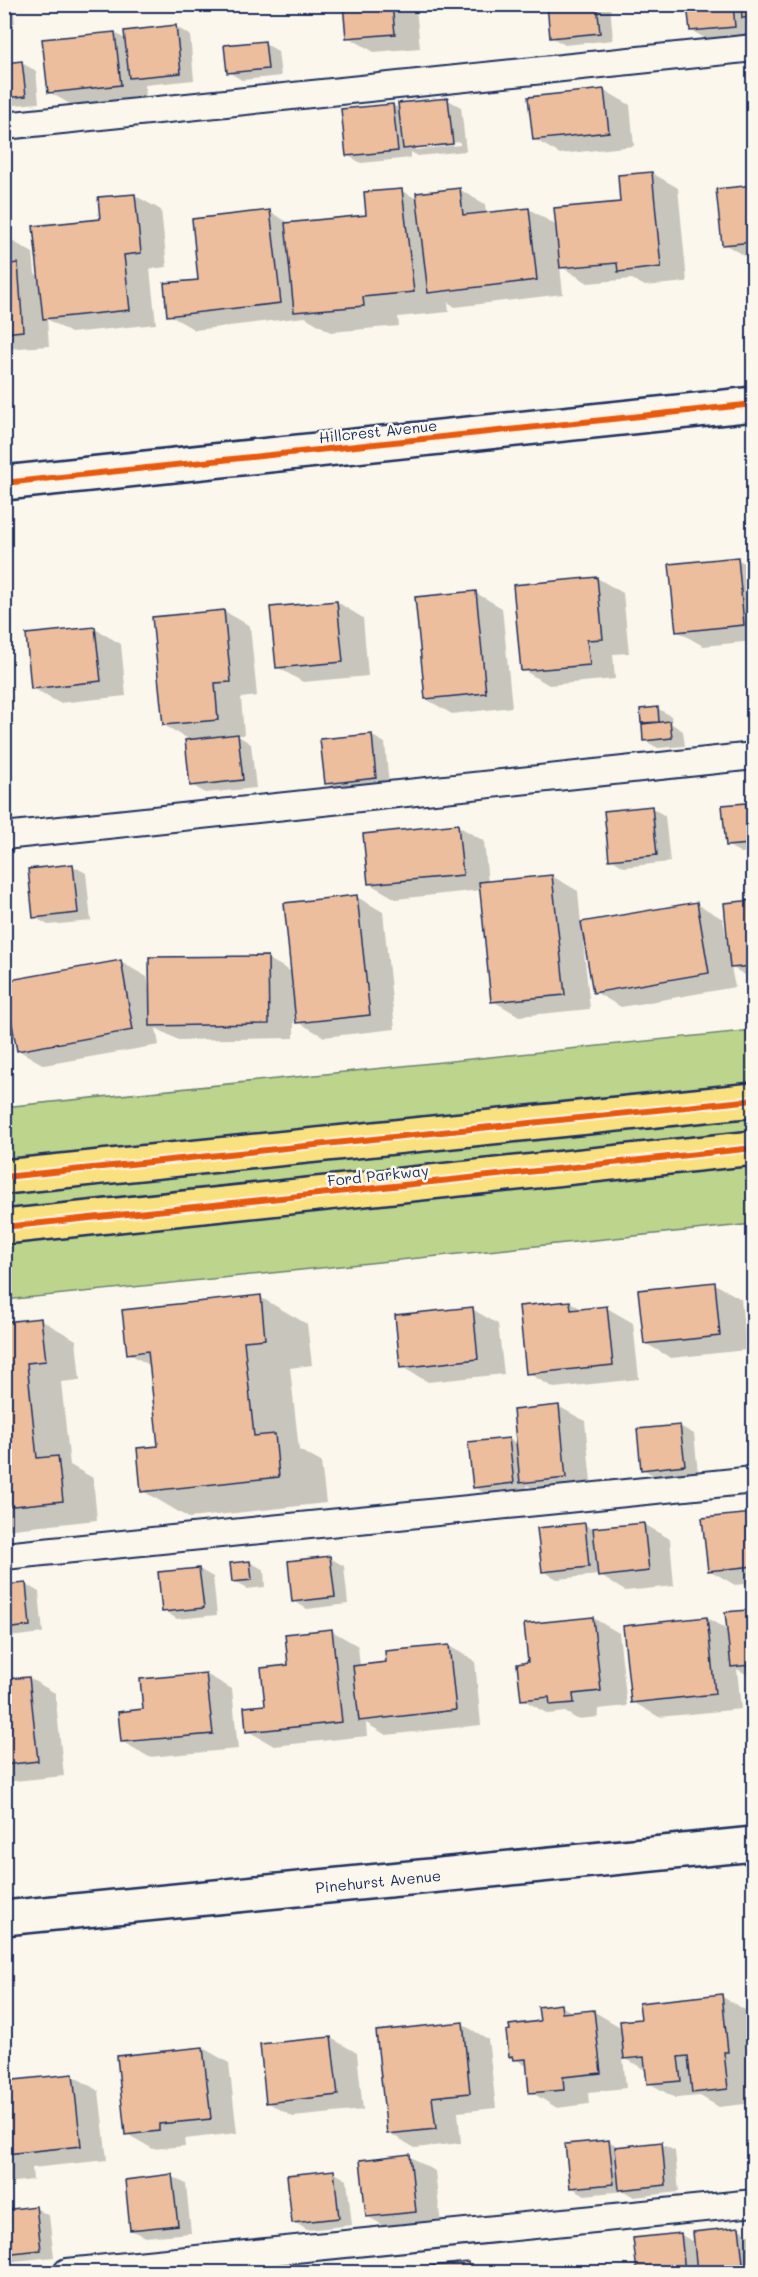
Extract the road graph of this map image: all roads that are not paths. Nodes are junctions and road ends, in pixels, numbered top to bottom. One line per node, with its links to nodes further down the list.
1 (753, 48): 2 (lane)
2 (4, 126)
3 (753, 404): 4 (street, Hillcrest Avenue)
4 (4, 483)
5 (753, 756): 6 (lane)
6 (4, 836)
7 (753, 1100): 9 (main road)
8 (753, 1148): 10 (main road, Ford Parkway)
9 (4, 1177)
10 (4, 1227)
11 (753, 1480): 12 (lane)
12 (4, 1556)
13 (753, 1844): 14 (street, Pinehurst Avenue)
14 (4, 1918)
15 (753, 2203): 16 (lane)
16 (67, 2272)

